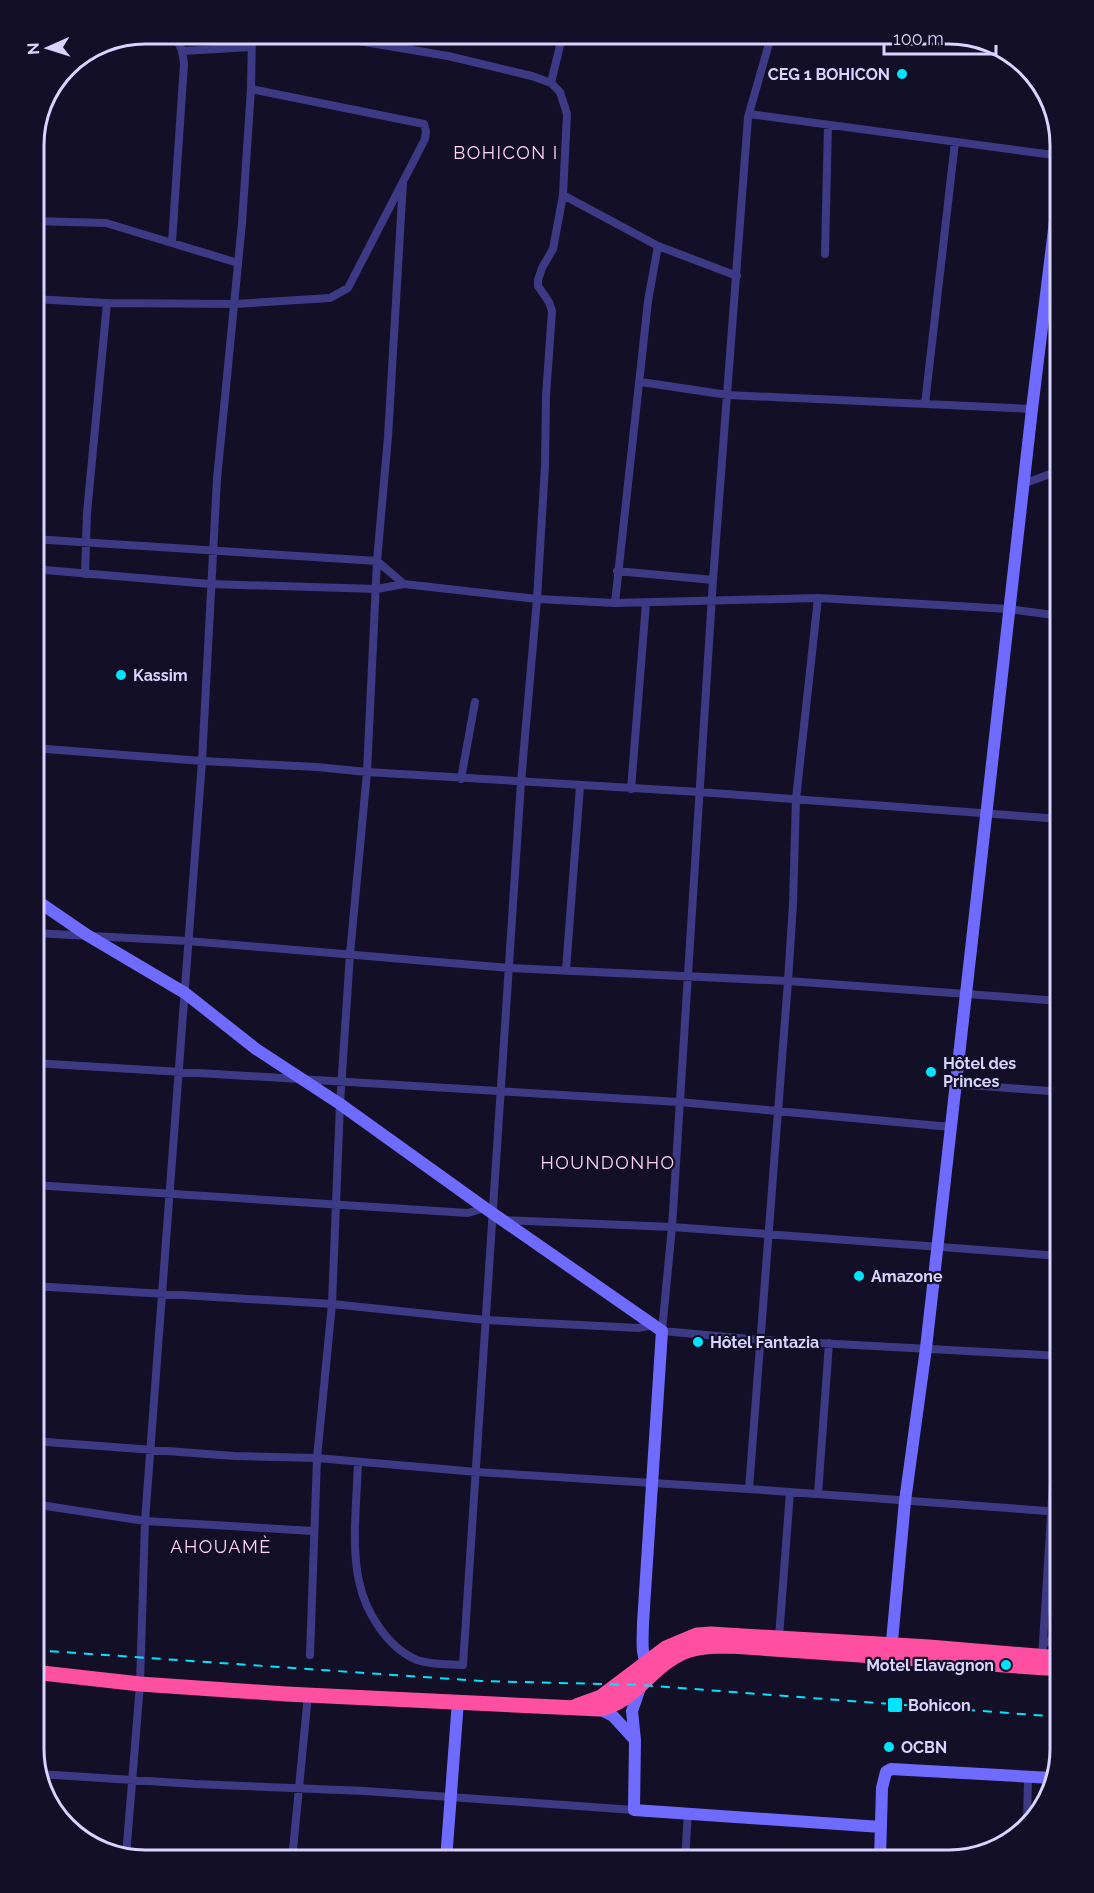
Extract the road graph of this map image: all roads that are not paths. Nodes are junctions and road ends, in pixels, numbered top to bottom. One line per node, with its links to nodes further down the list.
1 (180, 44): 7 (street)
2 (251, 44): 6 (street)
3 (386, 44): 8 (street)
4 (560, 44): 8 (street)
5 (769, 44): 10 (street)
6 (251, 47): 7 (street); 9 (street)
7 (183, 51): 17 (street)
8 (551, 83): 15 (street)
9 (251, 89): 14 (street); 20 (street)
10 (749, 114): 11 (street); 22 (street)
11 (828, 125): 12 (street); 19 (street)
12 (955, 142): 13 (street); 28 (street)
13 (1050, 155)
14 (403, 183): 25 (street); 35 (street)
15 (563, 195): 18 (street); 44 (street)
16 (44, 221): 17 (street)
17 (172, 242): 20 (street)
18 (658, 246): 22 (street); 26 (street)
19 (825, 254)
20 (238, 264): 25 (street)
21 (1050, 270): 29 (street)
22 (737, 276): 27 (street)
23 (44, 300): 24 (street)
24 (107, 303): 25 (street); 33 (street)
25 (235, 304): 34 (street)
26 (641, 382): 27 (street); 37 (street)
27 (728, 395): 28 (street); 39 (street)
28 (926, 404): 29 (street)
29 (1032, 409): 31 (street)
30 (1050, 474): 31 (street)
31 (1023, 484): 48 (street)
32 (44, 540): 33 (street)
33 (86, 543): 34 (street); 38 (street)
34 (212, 550): 35 (street); 40 (street)
35 (377, 561): 41 (street); 42 (street)
36 (44, 570): 38 (street)
37 (617, 571): 39 (street); 46 (street)
38 (85, 574): 40 (street)
39 (713, 580): 45 (street)
40 (210, 584): 42 (street); 52 (street)
41 (404, 584): 42 (street); 44 (street)
42 (377, 589): 53 (street)
43 (818, 598): 45 (street); 48 (street); 59 (street)
44 (537, 599): 46 (street); 55 (street)
45 (712, 599): 47 (street); 58 (street)
46 (615, 603): 47 (street)
47 (646, 603): 57 (street)
48 (1009, 609): 49 (street); 60 (street)
49 (1050, 615)
50 (475, 702): 54 (street)
51 (44, 749): 52 (street)
52 (201, 761): 53 (street); 65 (street)
53 (367, 772): 54 (street); 66 (street)
54 (461, 778): 55 (street)
55 (521, 782): 56 (street); 67 (street)
56 (580, 786): 57 (street); 68 (street)
57 (631, 789): 58 (street)
58 (699, 792): 59 (street); 69 (street)
59 (796, 800): 60 (street); 70 (street)
60 (988, 814): 61 (street); 72 (street)
61 (1050, 818)
62 (44, 906): 64 (street)
63 (44, 933): 64 (street)
64 (87, 935): 65 (street); 71 (street)
65 (188, 941): 66 (street); 71 (street)
66 (350, 954): 67 (street); 77 (street)
67 (510, 968): 68 (street); 79 (street)
68 (566, 970): 69 (street)
69 (687, 976): 70 (street); 81 (street)
70 (788, 981): 72 (street); 83 (street)
71 (185, 993): 75 (street); 76 (street)
72 (966, 994): 73 (street); 78 (street)
73 (1050, 1000)
74 (44, 1064): 75 (street)
75 (178, 1070): 76 (street); 86 (street)
76 (304, 1081): 77 (street); 82 (street)
77 (342, 1082): 79 (street); 82 (street)
78 (956, 1084): 80 (street); 84 (street)
79 (501, 1091): 81 (street); 88 (street)
80 (1050, 1091)
81 (679, 1102): 83 (street); 89 (street)
82 (340, 1104): 87 (street); 88 (street)
83 (779, 1110): 84 (street); 90 (street)
84 (951, 1127): 91 (street)
85 (44, 1186): 86 (street)
86 (170, 1195): 87 (street); 94 (street)
87 (337, 1204): 88 (street); 95 (street)
88 (493, 1214): 89 (street); 96 (street); 97 (street)
89 (672, 1227): 90 (street); 97 (street)
90 (770, 1234): 91 (street); 98 (street)
91 (938, 1246): 92 (street); 100 (street)
92 (1050, 1255)
93 (44, 1287): 94 (street)
94 (163, 1295): 95 (street); 103 (street)
95 (332, 1304): 96 (street); 104 (street)
96 (485, 1320): 97 (street); 106 (street)
97 (657, 1328): 98 (street); 107 (street)
98 (762, 1340): 99 (street); 108 (street)
99 (829, 1343): 100 (street); 110 (street)
100 (926, 1348): 101 (street); 111 (street)
101 (1050, 1355)
102 (44, 1442): 103 (street)
103 (150, 1450): 104 (street); 114 (street)
104 (317, 1458): 105 (street); 115 (street)
105 (358, 1462): 106 (street); 106 (street)
106 (477, 1472): 107 (street)
107 (651, 1484): 108 (street); 123 (street)
108 (749, 1489): 109 (street)
109 (790, 1492): 110 (street); 116 (street)
110 (818, 1494): 111 (street)
111 (905, 1501): 113 (street); 118 (street)
112 (44, 1506): 114 (street)
113 (1050, 1511): 120 (street)
114 (145, 1521): 115 (street); 125 (street)
115 (313, 1531): 119 (street)
116 (779, 1637): 118 (highway); 123 (highway)
117 (1050, 1646): 120 (street)
118 (891, 1651): 120 (highway); 123 (highway)
119 (310, 1656)
120 (1042, 1656): 121 (highway); 122 (highway)
121 (1050, 1657)
122 (1050, 1661)
123 (649, 1669): 126 (highway); 129 (highway)
124 (44, 1673): 125 (highway)
125 (140, 1684): 127 (highway); 135 (street)
126 (641, 1685): 130 (highway); 131 (street)
127 (308, 1695): 128 (highway); 136 (street)
128 (458, 1701): 129 (highway); 137 (street)
129 (570, 1709): 130 (highway)
130 (599, 1709): 131 (street)
131 (635, 1740): 138 (street)
132 (47, 1775): 135 (street)
133 (1028, 1777): 134 (street); 139 (street); 141 (street)
134 (1046, 1778)
135 (132, 1781): 136 (street); 142 (street)
136 (299, 1788): 137 (street); 143 (street)
137 (451, 1797): 138 (street); 144 (street)
138 (634, 1810): 140 (street)
139 (1027, 1813)
140 (688, 1814): 141 (street); 145 (street)
141 (881, 1827): 146 (street)
142 (127, 1848)
143 (293, 1849)
144 (447, 1849)
145 (686, 1850)
146 (880, 1850)

